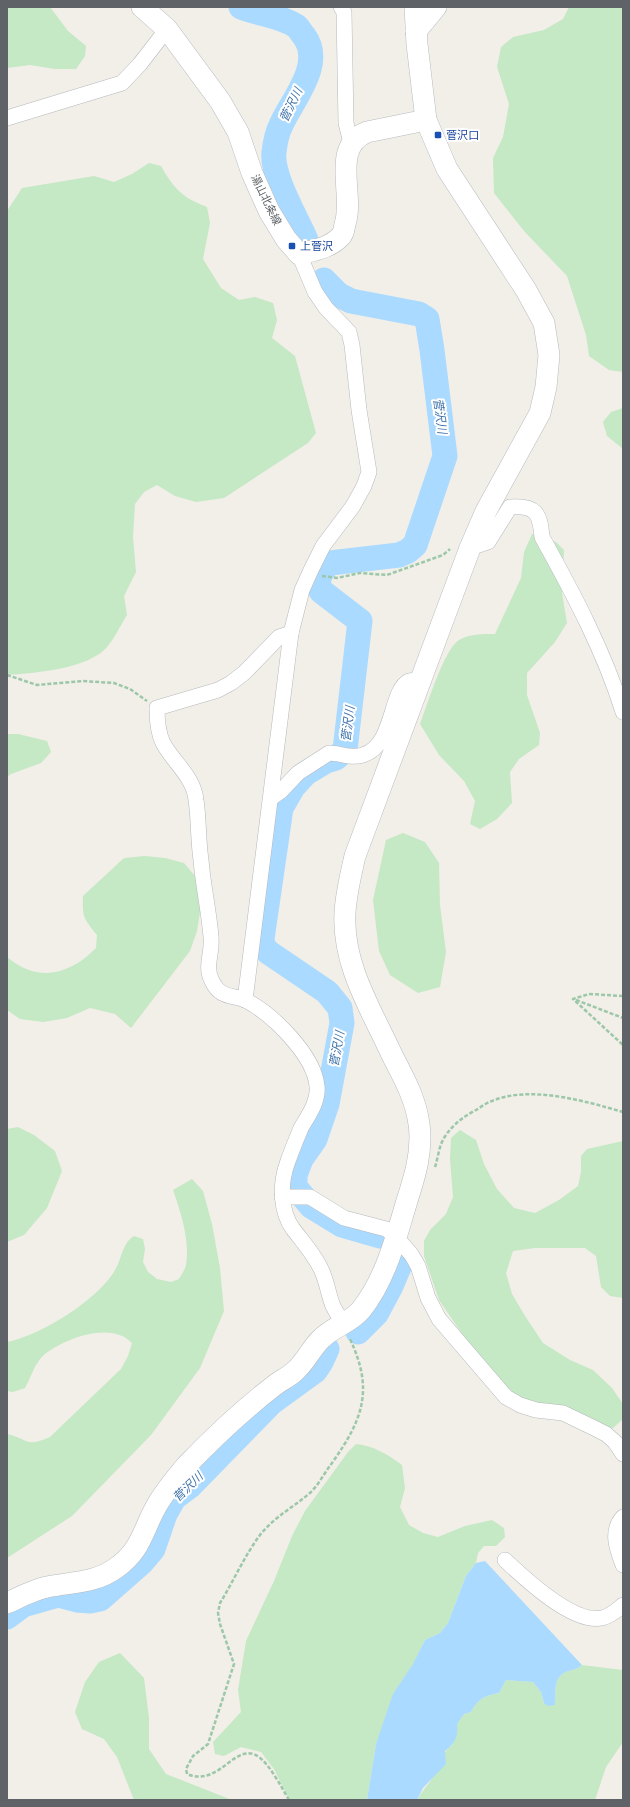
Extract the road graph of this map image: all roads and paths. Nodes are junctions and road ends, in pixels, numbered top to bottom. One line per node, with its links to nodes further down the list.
1 (142, 7): 5 (street, 湯山北条線)
2 (341, 7): 9 (street)
3 (415, 7): 6 (street)
4 (436, 7): 6 (street)
5 (167, 29): 7 (street); 10 (street, 湯山北条線)
6 (416, 31): 8 (street)
7 (7, 118)
8 (426, 120): 9 (street); 11 (street)
9 (351, 143): 10 (street)
10 (299, 254): 13 (street)
11 (460, 549): 12 (path); 15 (street); 17 (street)
12 (326, 577)
13 (291, 633): 16 (street); 18 (street)
14 (7, 675): 16 (path)
15 (421, 680): 18 (street); 27 (street)
16 (157, 708): 20 (street)
17 (623, 712)
18 (271, 798): 20 (street)
19 (623, 996): 21 (path)
20 (245, 1000): 26 (street)
21 (573, 1000): 22 (path); 23 (path)
22 (623, 1018)
23 (623, 1045)
24 (623, 1112): 25 (path)
25 (434, 1170)
26 (288, 1197): 27 (street); 28 (street)
27 (396, 1237): 28 (street); 29 (street)
28 (343, 1324): 33 (street); 35 (path)
29 (623, 1454)
30 (623, 1517): 32 (street)
31 (505, 1560): 34 (street)
32 (623, 1565)
33 (7, 1603)
34 (623, 1604)
35 (289, 1800)

